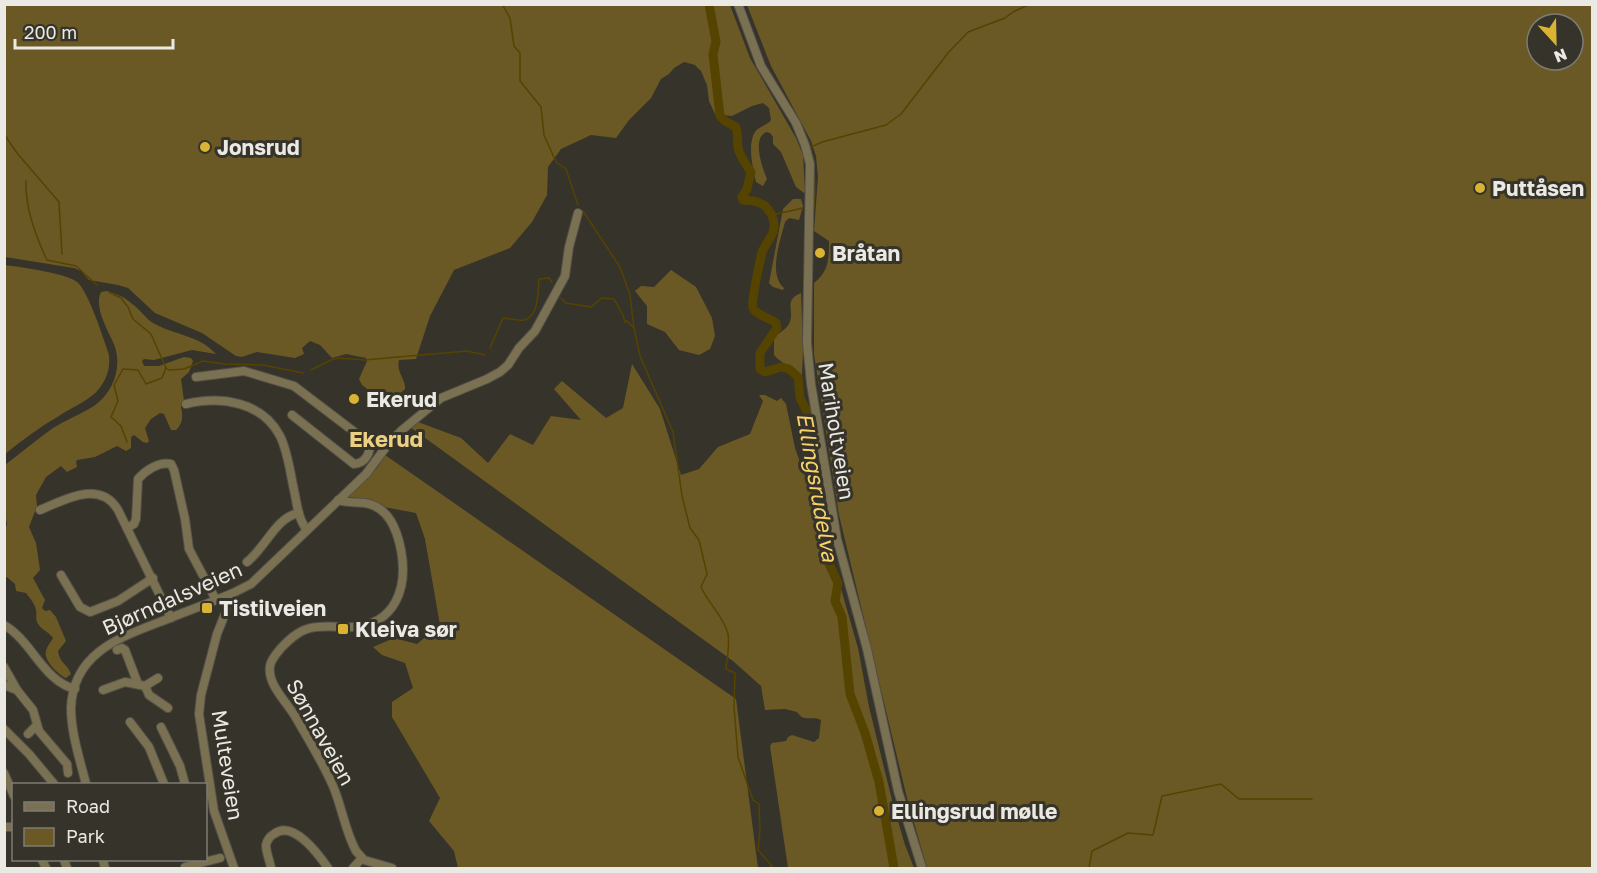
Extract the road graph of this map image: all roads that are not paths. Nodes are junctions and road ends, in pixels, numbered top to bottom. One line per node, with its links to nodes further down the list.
1 (738, 4): 51 (street, Mariholtveien)
2 (578, 213): 7 (street, Bjørndalsveien)
3 (196, 377): 6 (street)
4 (186, 404): 10 (street)
5 (292, 415): 6 (street)
6 (371, 440): 7 (street)
7 (387, 446): 8 (street, Bjørndalsveien)
8 (338, 500): 12 (street, Bjørndalsveien); 42 (street, Sønnaveien)
9 (40, 510): 11 (street)
10 (299, 513): 12 (street); 13 (street)
11 (127, 528): 15 (street); 17 (street)
12 (308, 530): 16 (street, Bjørndalsveien)
13 (247, 562)
14 (61, 575): 15 (street)
15 (153, 578): 18 (street)
16 (225, 597): 17 (street, Bjørndalsveien); 46 (street, Multeveien)
17 (216, 600): 18 (street, Bjørndalsveien)
18 (171, 618): 25 (street, Bjørndalsveien)
19 (4, 625): 25 (street)
20 (117, 650): 24 (street)
21 (4, 667): 26 (street)
22 (158, 678): 24 (street)
23 (4, 685): 26 (street)
24 (142, 685): 27 (street); 28 (street)
25 (75, 689): 37 (street, Bjørndalsveien)
26 (17, 690): 30 (street)
27 (104, 690)
28 (168, 708)
29 (130, 722): 38 (street)
30 (37, 725): 33 (street); 34 (street)
31 (161, 727): 39 (street)
32 (4, 729): 36 (street)
33 (28, 734)
34 (68, 773)
35 (4, 774): 40 (street)
36 (53, 783)
37 (86, 783)
38 (164, 783)
39 (185, 783)
40 (12, 792)
41 (220, 858): 43 (street)
42 (362, 858): 49 (street); 50 (street)
43 (207, 859)
44 (201, 861): 45 (street)
45 (185, 867)
46 (234, 868)
47 (271, 868): 48 (street)
48 (328, 868)
49 (353, 868)
50 (392, 868)
51 (922, 868)

